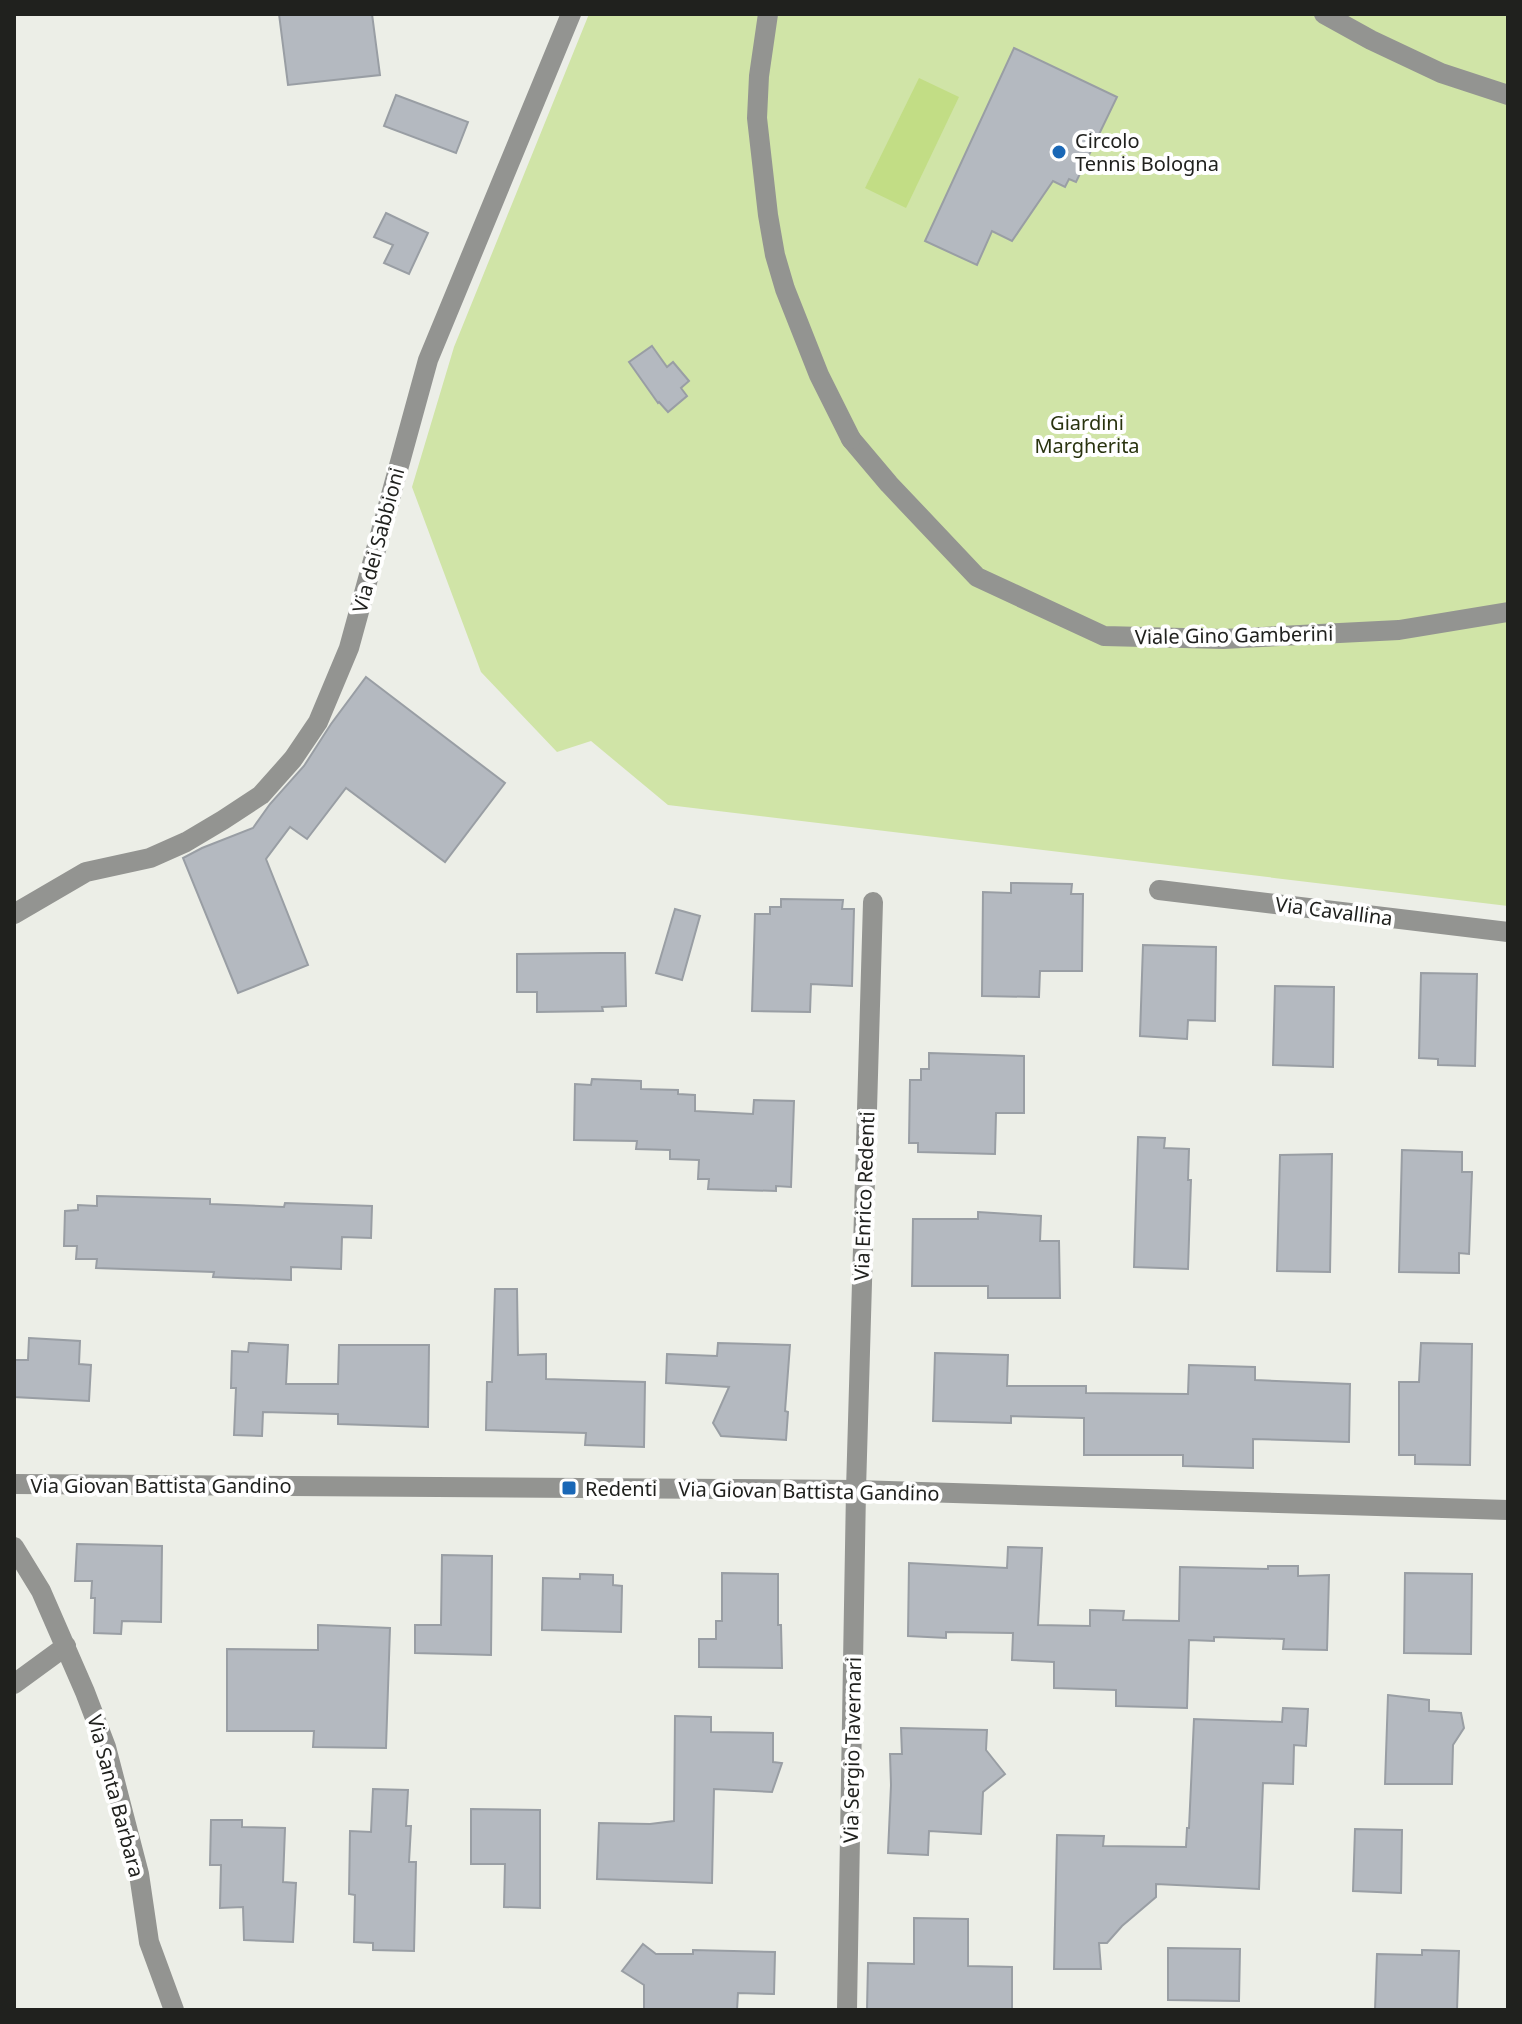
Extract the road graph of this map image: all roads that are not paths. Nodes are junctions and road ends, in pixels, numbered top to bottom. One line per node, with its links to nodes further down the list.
1 (571, 14): 8 (street, Via dei Sabbioni)
2 (768, 14): 5 (street, Viale Gino Gamberini)
3 (1324, 14): 4 (street)
4 (1508, 95)
5 (1508, 612)
6 (1159, 890): 9 (street, Via Cavallina)
7 (873, 902): 11 (street, Via Enrico Redenti)
8 (14, 914)
9 (1508, 932)
10 (14, 1484): 11 (street, Via Giovan Battista Gandino)
11 (856, 1490): 12 (street, Via Giovan Battista Gandino); 17 (street, Via Sergio Tavernari)
12 (1508, 1510)
13 (14, 1547): 14 (street, Via Santa Barbara)
14 (66, 1646): 15 (street); 16 (street, Via Santa Barbara)
15 (14, 1684)
16 (174, 2010)
17 (847, 2010)

